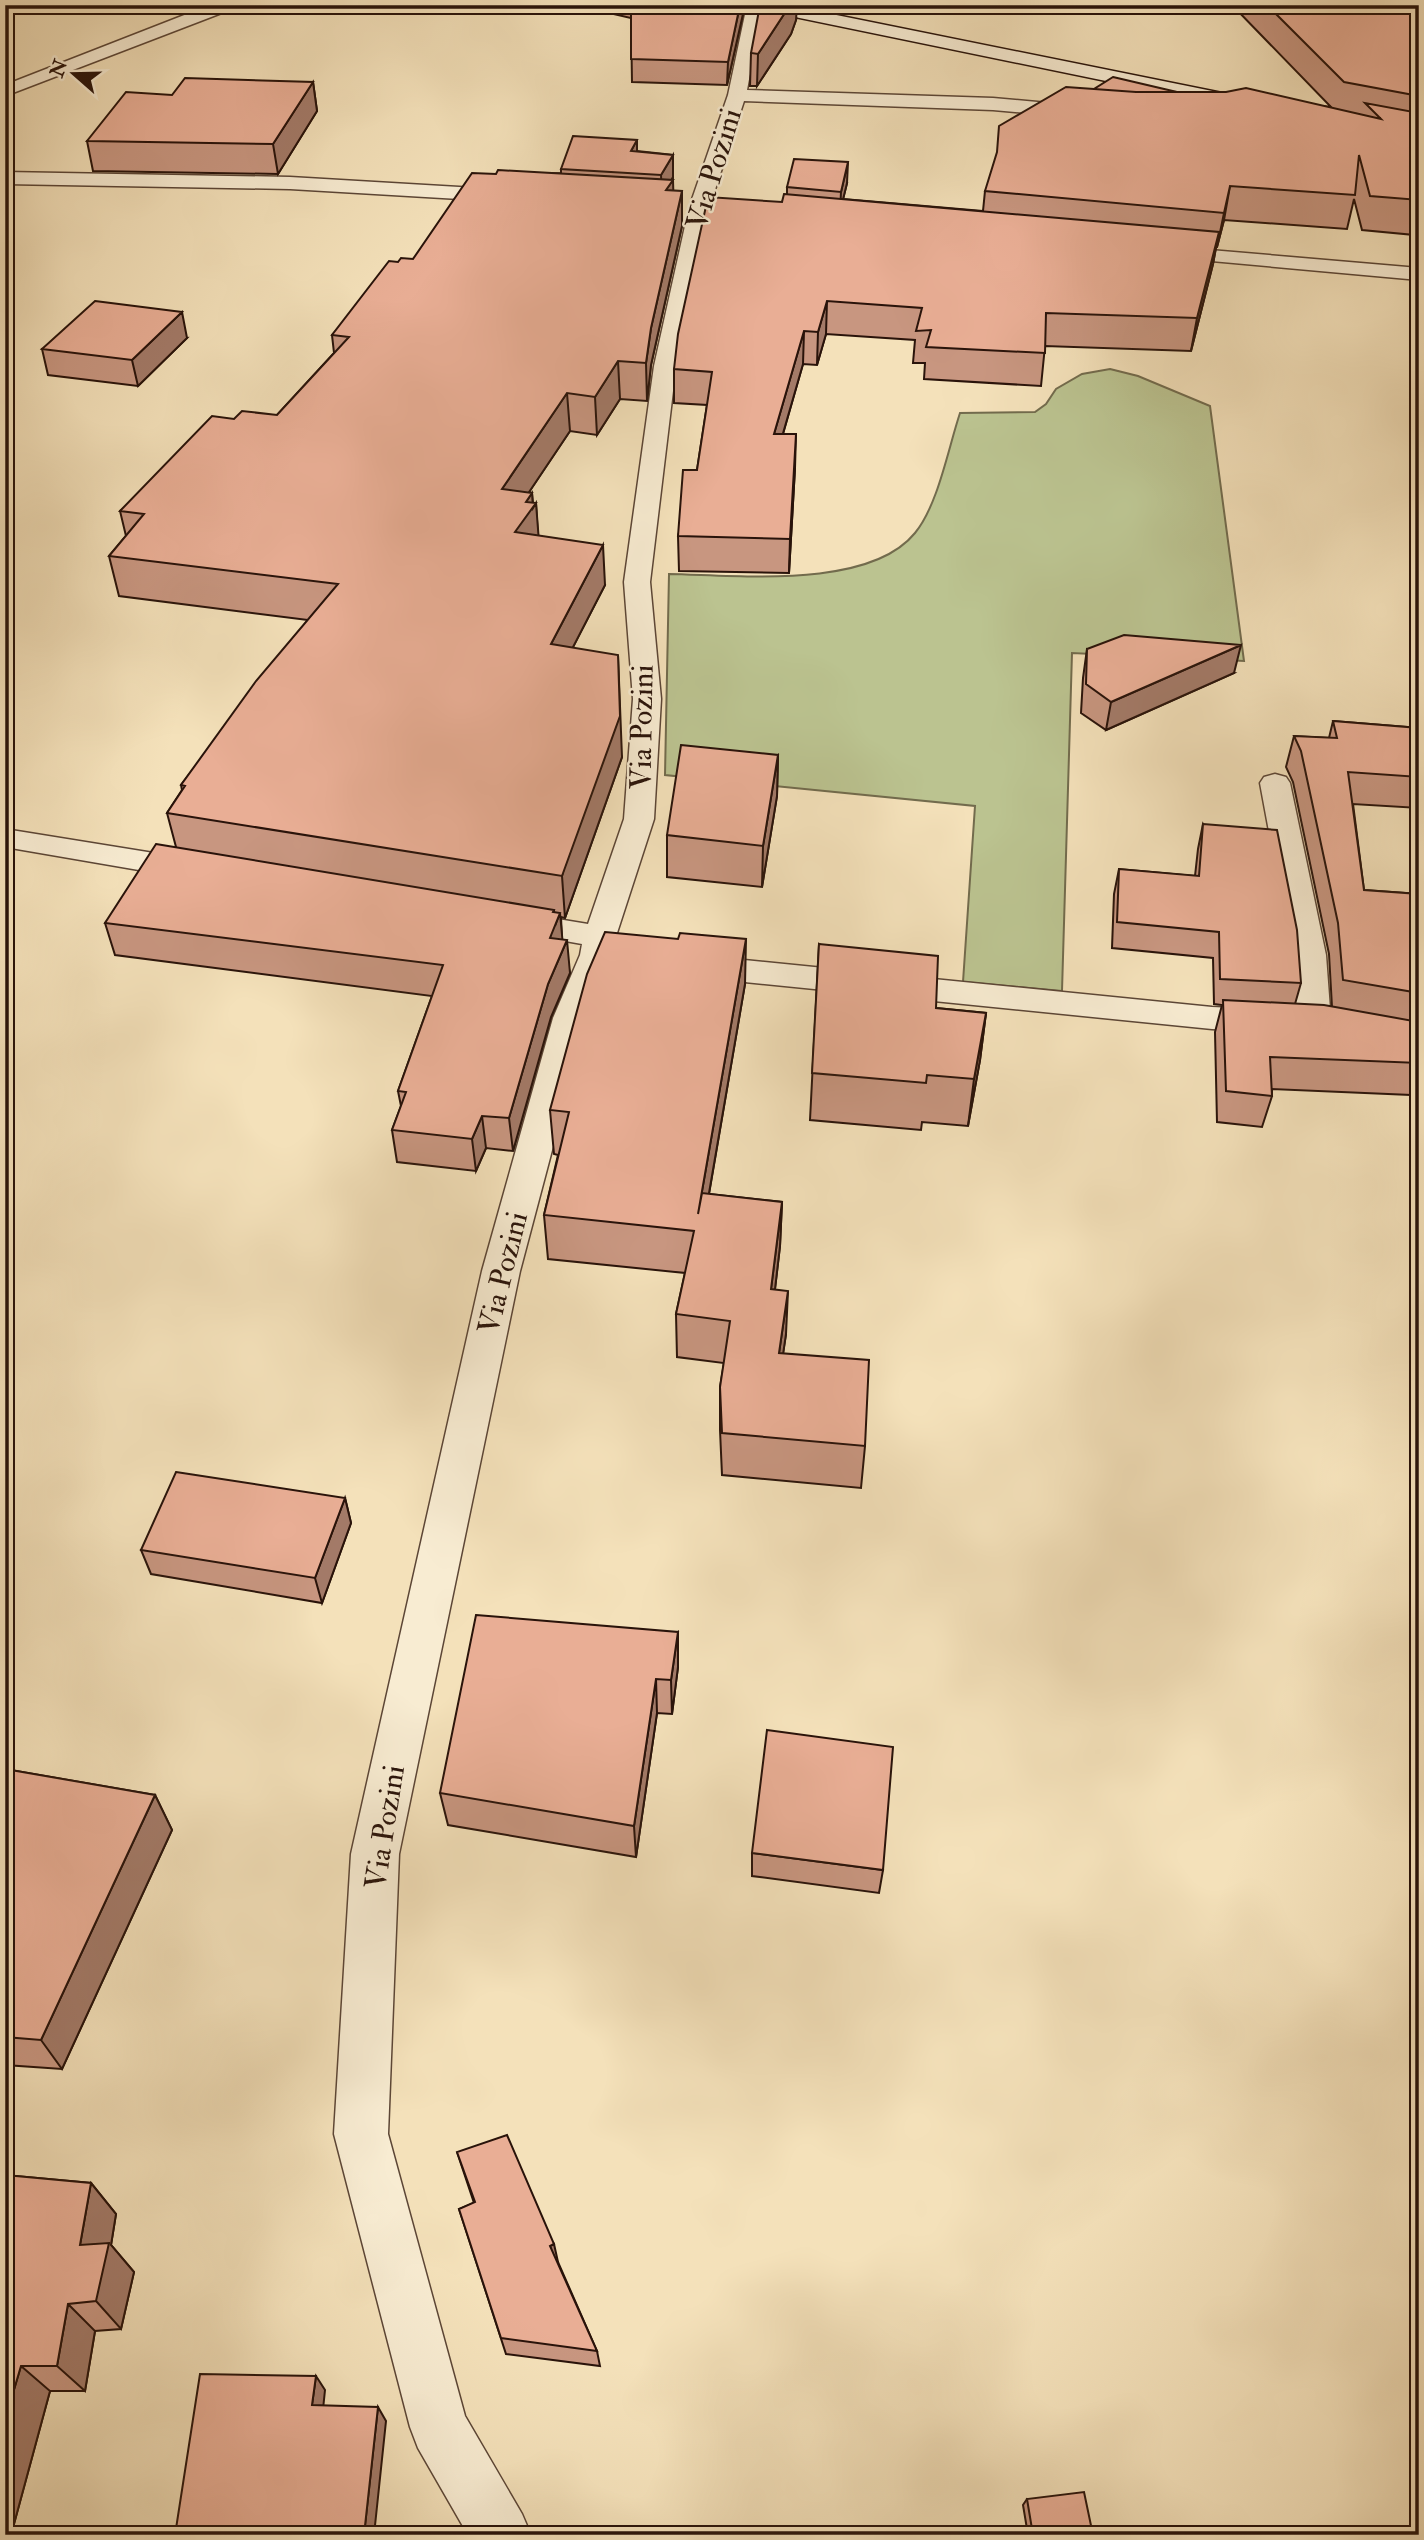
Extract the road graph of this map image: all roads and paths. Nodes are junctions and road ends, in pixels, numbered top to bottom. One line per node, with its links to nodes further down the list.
1 (226, 5): 4 (street)
2 (755, 5): 5 (street, Via Pozini)
3 (761, 5): 7 (street)
4 (5, 91)
5 (737, 95): 6 (street); 16 (street, Via Pozini)
6 (1104, 114)
7 (1220, 116)
8 (5, 178): 9 (street)
9 (528, 197)
10 (1138, 249): 11 (street)
11 (1419, 274)
12 (1275, 783): 17 (street)
13 (5, 838): 14 (street)
14 (232, 876)
15 (477, 916): 16 (street)
16 (607, 950): 18 (street, Via Pozini)
17 (666, 962)
18 (501, 2535)

